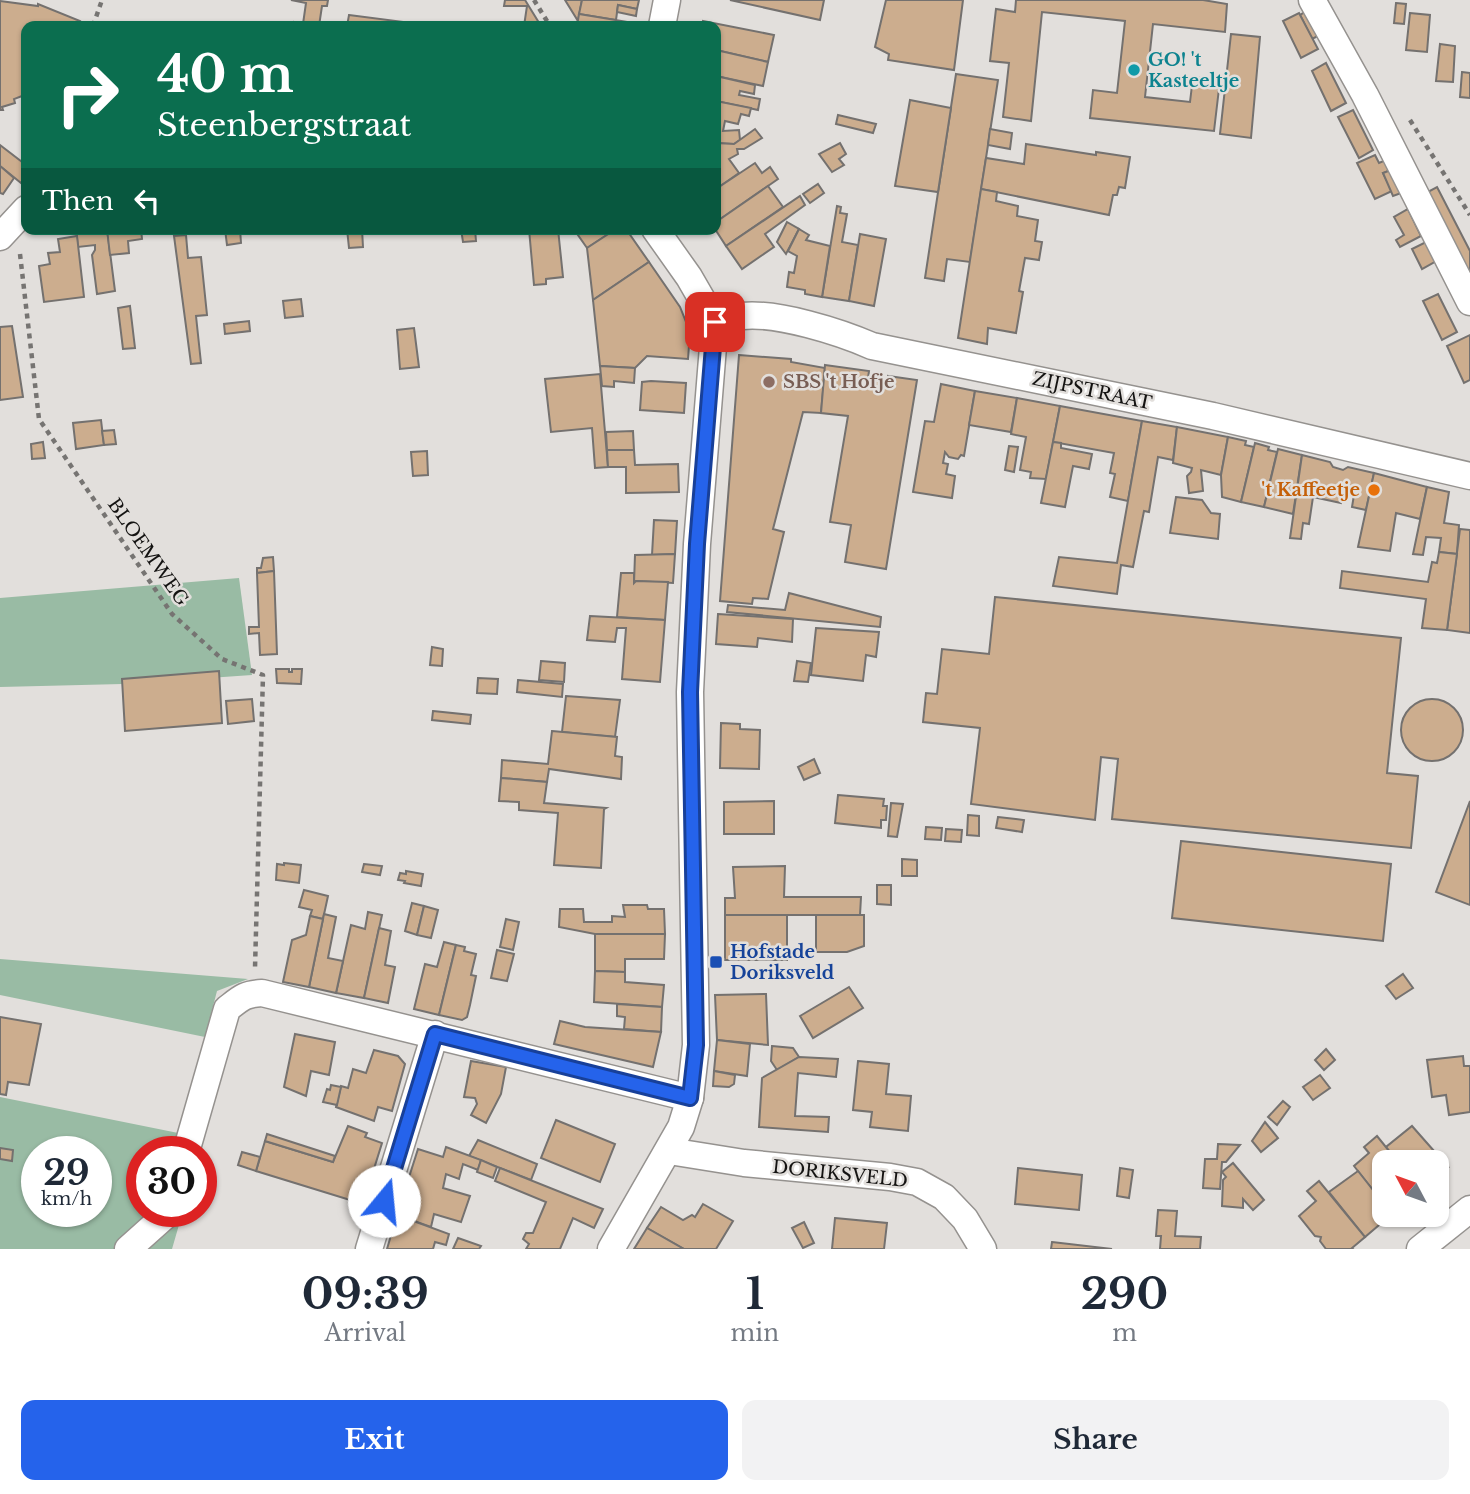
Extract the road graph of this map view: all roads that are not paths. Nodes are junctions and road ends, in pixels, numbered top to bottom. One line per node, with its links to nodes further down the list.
1 (667, 0): 3 (street)
2 (1312, 0): 5 (street)
3 (663, 21)
4 (659, 235): 6 (street)
5 (1470, 302)
6 (715, 322): 7 (street, ZIJPSTRAAT); 9 (street)
7 (1470, 476)
8 (435, 1034): 9 (street); 10 (street); 15 (street)
9 (690, 1098): 11 (street)
10 (191, 1136)
11 (669, 1151): 16 (street); 17 (street, DORIKSVELD)
12 (1470, 1209): 18 (street)
13 (153, 1227): 14 (street)
14 (128, 1249)
15 (369, 1249)
16 (611, 1249)
17 (983, 1249)
18 (1420, 1249)

